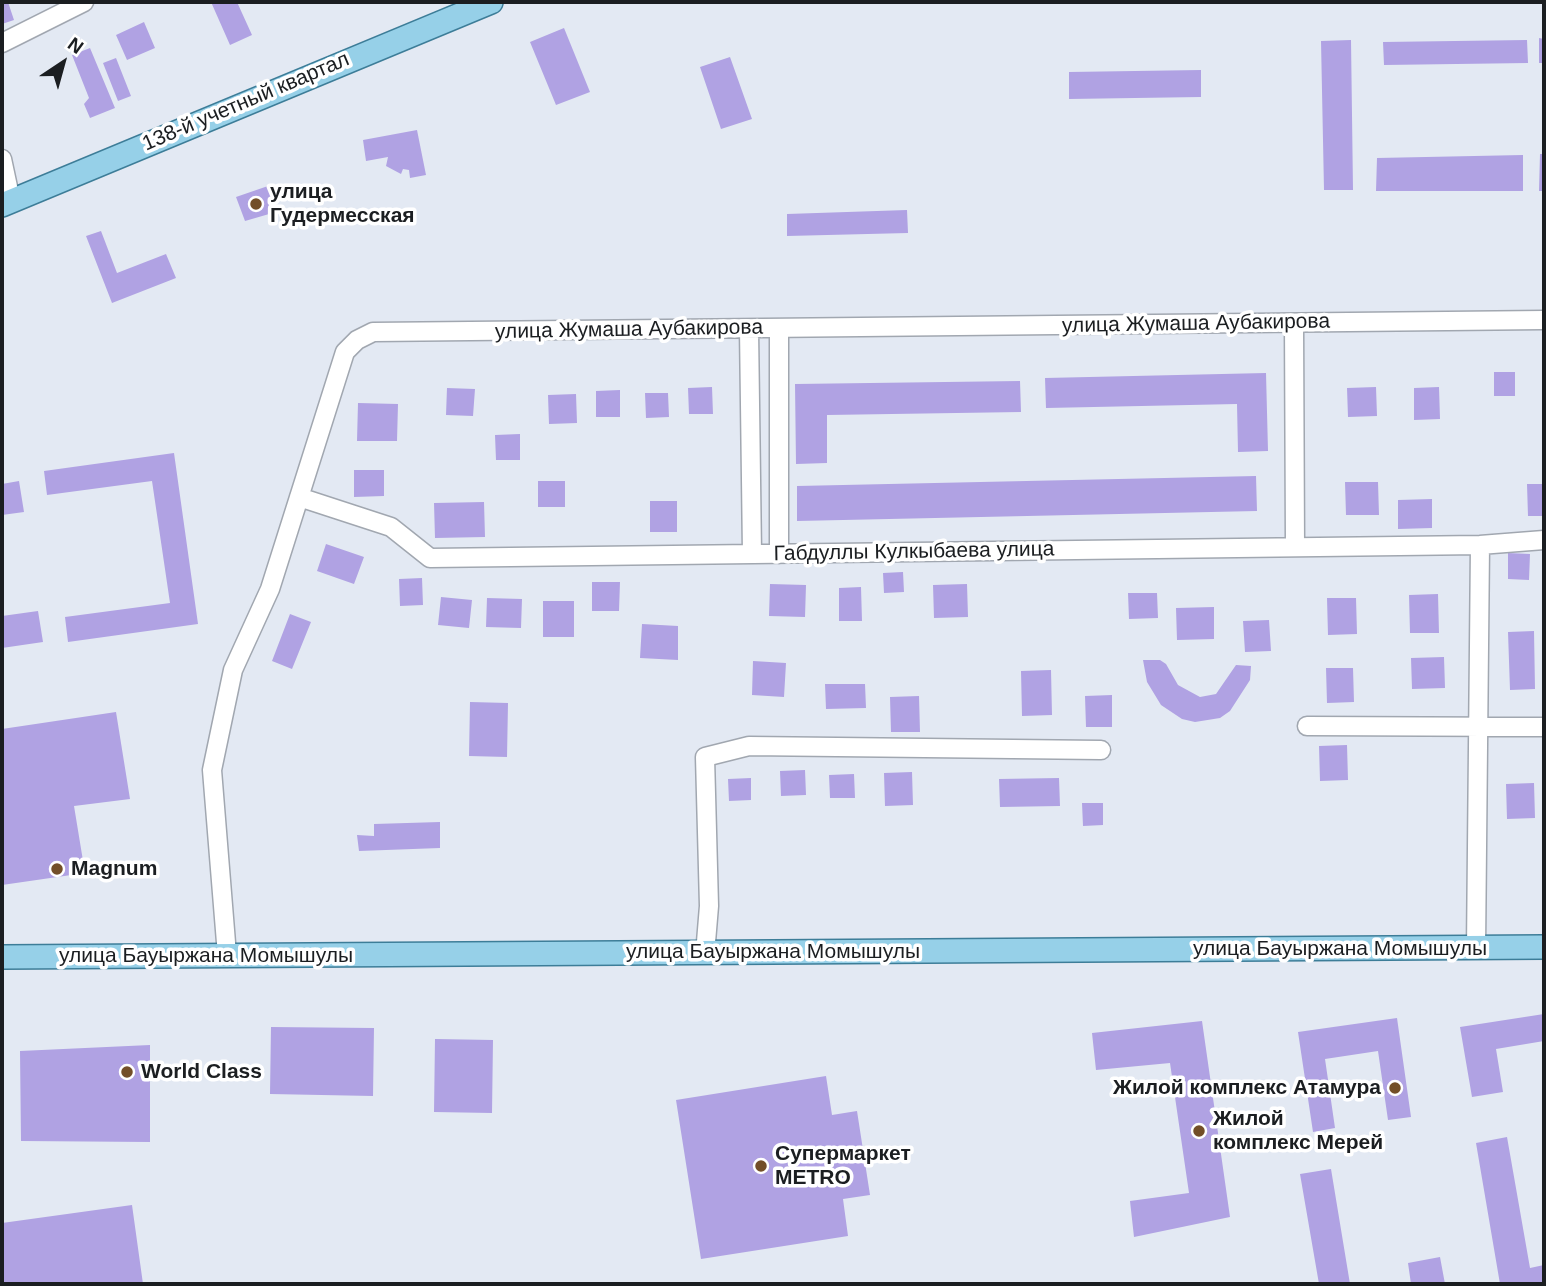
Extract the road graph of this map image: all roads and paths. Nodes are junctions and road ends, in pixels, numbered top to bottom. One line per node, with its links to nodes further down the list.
1 (85, 2): 3 (street)
2 (485, 3): 5 (main road, 138-й учетный квартал)
3 (2, 43)
4 (2, 159): 5 (street)
5 (6, 203)
6 (1544, 320): 7 (street, улица Жумаша Аубакирова)
7 (1294, 323): 9 (street, улица Жумаша Аубакирова); 13 (street)
8 (749, 328): 9 (street, улица Жумаша Аубакирова); 10 (street, улица Жумаша Аубакирова); 14 (street)
9 (779, 328): 15 (street)
10 (299, 497): 14 (street, Габдуллы Кулкыбаева улица); 22 (street, улица Жумаша Аубакирова)
11 (1544, 540): 12 (street, Габдуллы Кулкыбаева улица)
12 (1480, 545): 13 (street, Габдуллы Кулкыбаева улица); 18 (street)
13 (1295, 547): 15 (street, Габдуллы Кулкыбаева улица)
14 (752, 554): 15 (street, Габдуллы Кулкыбаева улица)
15 (779, 554)
16 (1307, 726): 18 (street)
17 (1544, 727): 18 (street)
18 (1478, 729): 21 (street)
19 (1101, 750): 23 (street)
20 (1544, 947): 21 (main road, улица Бауыржана Момышулы)
21 (1476, 948): 23 (main road, улица Бауыржана Момышулы)
22 (227, 954): 23 (main road, улица Бауыржана Момышулы); 24 (main road, улица Бауыржана Момышулы)
23 (705, 954)
24 (2, 957)

